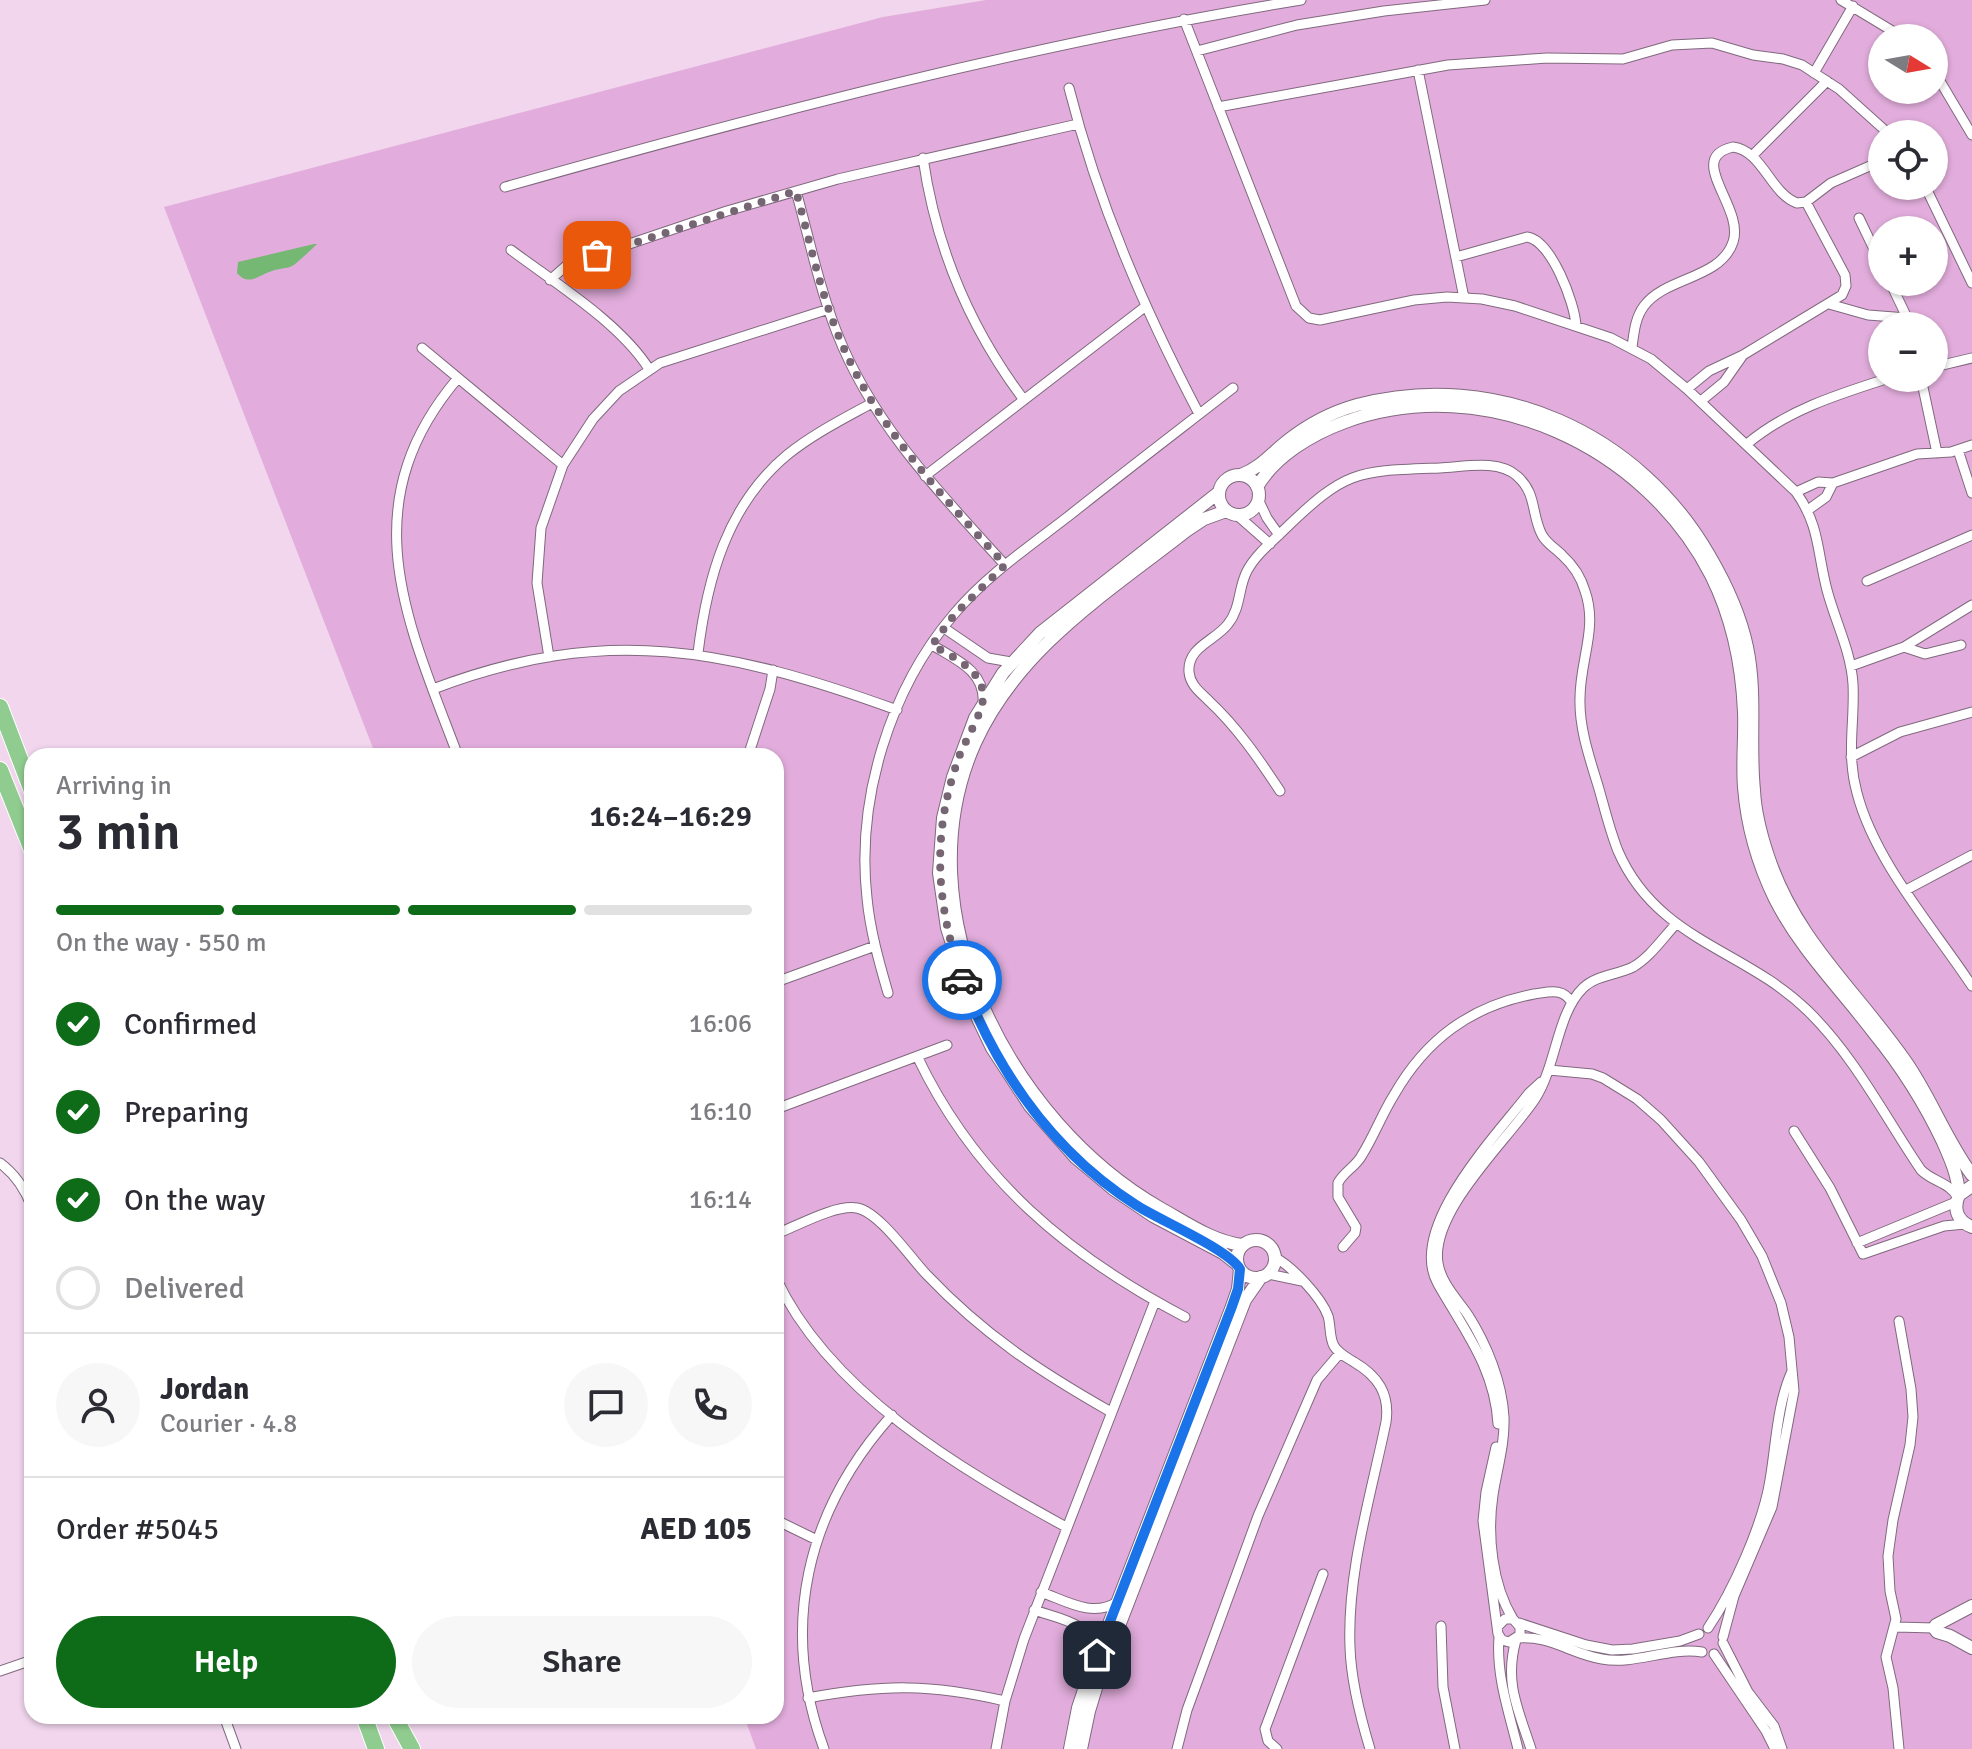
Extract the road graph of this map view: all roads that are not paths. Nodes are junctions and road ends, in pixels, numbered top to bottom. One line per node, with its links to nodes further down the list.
1 (1301, 0): 5 (street)
2 (1485, 0): 7 (street)
3 (1841, 0): 4 (street)
4 (1853, 6): 6 (street); 9 (street)
5 (1184, 19): 7 (street); 20 (street)
6 (1882, 24)
7 (1197, 51): 13 (street)
8 (1418, 70): 9 (street); 13 (street); 27 (street)
9 (1814, 73): 10 (street)
10 (1827, 81): 14 (street); 17 (street)
11 (1069, 88): 15 (street)
12 (1948, 95): 16 (street)
13 (1218, 107): 30 (street)
14 (1874, 120)
15 (1078, 124): 18 (street); 32 (street)
16 (1972, 135)
17 (1752, 156): 23 (street); 36 (street)
18 (923, 158): 21 (street); 47 (street)
19 (1868, 167): 23 (street)
20 (505, 187)
21 (796, 191): 28 (street); 33 (street)
22 (1932, 200): 29 (street)
23 (1806, 202): 31 (street)
24 (1859, 218): 25 (street)
25 (1868, 237)
26 (511, 250): 28 (street)
27 (1456, 257): 30 (street); 35 (street)
28 (550, 280): 41 (street)
29 (1972, 283)
30 (1464, 298): 35 (street)
31 (1829, 304): 34 (street); 38 (street)
32 (1146, 306): 47 (street); 50 (street)
33 (829, 309): 41 (street); 49 (street)
34 (1868, 315)
35 (1576, 326): 36 (street)
36 (1632, 347): 45 (street)
37 (422, 348): 42 (street)
38 (1743, 355): 45 (street); 48 (street)
39 (1972, 358): 40 (street)
40 (1948, 364)
41 (649, 369): 55 (street)
42 (458, 378): 55 (street); 82 (street)
43 (1868, 386): 51 (street)
44 (1233, 388): 50 (street)
45 (1687, 389): 48 (street)
46 (1924, 392): 54 (street)
47 (1024, 400): 57 (street)
48 (1701, 401): 51 (street)
49 (872, 403): 57 (street); 76 (street)
50 (1199, 414): 68 (street)
51 (1747, 444): 59 (street)
52 (1972, 445): 53 (street)
53 (1958, 450): 54 (street); 62 (street)
54 (1937, 453): 58 (street)
55 (563, 465): 77 (street)
56 (1241, 475): 60 (street); 61 (street); 109 (street)
57 (925, 476): 68 (street)
58 (1833, 483): 59 (street); 63 (street)
59 (1796, 492): 63 (street)
60 (1218, 493): 64 (street); 79 (street)
61 (1258, 493): 64 (street); 65 (street); 112 (street)
62 (1972, 493)
63 (1808, 510): 80 (street)
64 (1231, 513): 67 (street); 116 (street)
65 (1279, 535): 67 (street); 96 (street)
66 (1972, 535): 69 (street)
67 (1270, 544): 92 (street)
68 (1005, 565): 71 (street)
69 (1867, 581)
70 (1972, 605): 75 (street)
71 (944, 628): 72 (street); 74 (street)
72 (932, 645): 78 (street); 85 (street)
73 (1961, 645): 75 (street)
74 (969, 647): 78 (street); 79 (street)
75 (1904, 647): 80 (street)
76 (698, 653): 77 (street); 81 (street)
77 (549, 657): 82 (street)
78 (959, 662): 83 (street)
79 (1011, 662): 83 (street)
80 (1851, 666): 89 (street)
81 (773, 670): 85 (street); 88 (street)
82 (433, 689): 87 (street)
83 (983, 704): 119 (street)
84 (0, 707): 91 (highway)
85 (897, 710): 97 (street)
86 (1972, 712): 89 (street)
87 (455, 748)
88 (751, 748)
89 (1851, 757): 95 (street)
90 (0, 770): 93 (highway)
91 (24, 770)
92 (1280, 791)
93 (24, 830)
94 (1972, 855): 95 (street)
95 (1906, 890): 99 (street)
96 (1676, 924): 101 (street); 112 (street)
97 (875, 946): 98 (street); 100 (street)
98 (784, 979)
99 (1972, 986)
100 (888, 993)
101 (1572, 1003): 104 (street); 117 (street)
102 (947, 1045): 103 (street)
103 (917, 1056): 106 (street); 123 (street)
104 (1549, 1070): 105 (street); 133 (street)
105 (1544, 1080): 138 (street); 143 (street)
106 (784, 1106)
107 (1794, 1131): 115 (street)
108 (0, 1163): 111 (street)
109 (1972, 1175)
110 (1972, 1186): 112 (street)
111 (24, 1189)
112 (1958, 1198): 113 (street); 115 (street)
113 (1970, 1226): 115 (street)
114 (784, 1231): 127 (street)
115 (1857, 1243)
116 (1242, 1245): 118 (street); 119 (street)
117 (1343, 1247)
118 (1274, 1257): 120 (street); 121 (street)
119 (1238, 1267): 120 (street); 135 (street)
120 (1264, 1276): 121 (street); 164 (street)
121 (1302, 1281): 126 (street)
122 (784, 1294): 128 (street)
123 (1155, 1301): 124 (street); 127 (street)
124 (1185, 1317)
125 (1899, 1321): 140 (street)
126 (1340, 1353): 165 (street); 167 (street)
127 (1111, 1412): 130 (street)
128 (892, 1415): 130 (street); 131 (street)
129 (784, 1524): 131 (street)
130 (1066, 1527): 134 (street)
131 (817, 1540): 152 (street)
132 (1323, 1574): 166 (street)
133 (1736, 1585): 142 (street); 145 (street)
134 (1041, 1592): 135 (street); 137 (street)
135 (1117, 1602): 149 (street)
136 (1971, 1604): 141 (street)
137 (1034, 1610): 149 (street); 153 (street)
138 (1516, 1621): 142 (street); 143 (street); 144 (street)
139 (1441, 1626): 168 (street)
140 (1896, 1627): 141 (street); 173 (street)
141 (1934, 1628): 146 (street)
142 (1704, 1631): 145 (street); 147 (street)
143 (1498, 1632): 144 (street); 169 (street)
144 (1517, 1639): 147 (street); 170 (street)
145 (1723, 1640): 148 (street); 154 (street)
146 (1971, 1650)
147 (1702, 1652): 148 (street)
148 (1714, 1654): 154 (street)
149 (1097, 1655): 163 (street)
150 (24, 1663): 151 (street)
151 (0, 1671)
152 (808, 1698): 153 (street); 161 (street)
153 (1005, 1701): 162 (street)
154 (1760, 1715): 171 (street); 172 (street)
155 (227, 1724): 158 (street)
156 (367, 1724): 159 (highway)
157 (398, 1724): 160 (highway)
158 (236, 1749)
159 (376, 1749)
160 (412, 1749)
161 (824, 1749)
162 (996, 1749)
163 (1070, 1749)
164 (1081, 1749)
165 (1177, 1749)
166 (1277, 1749)
167 (1370, 1749)
168 (1455, 1749)
169 (1518, 1749)
170 (1531, 1749)
171 (1775, 1749)
172 (1782, 1749)
173 (1899, 1749)

